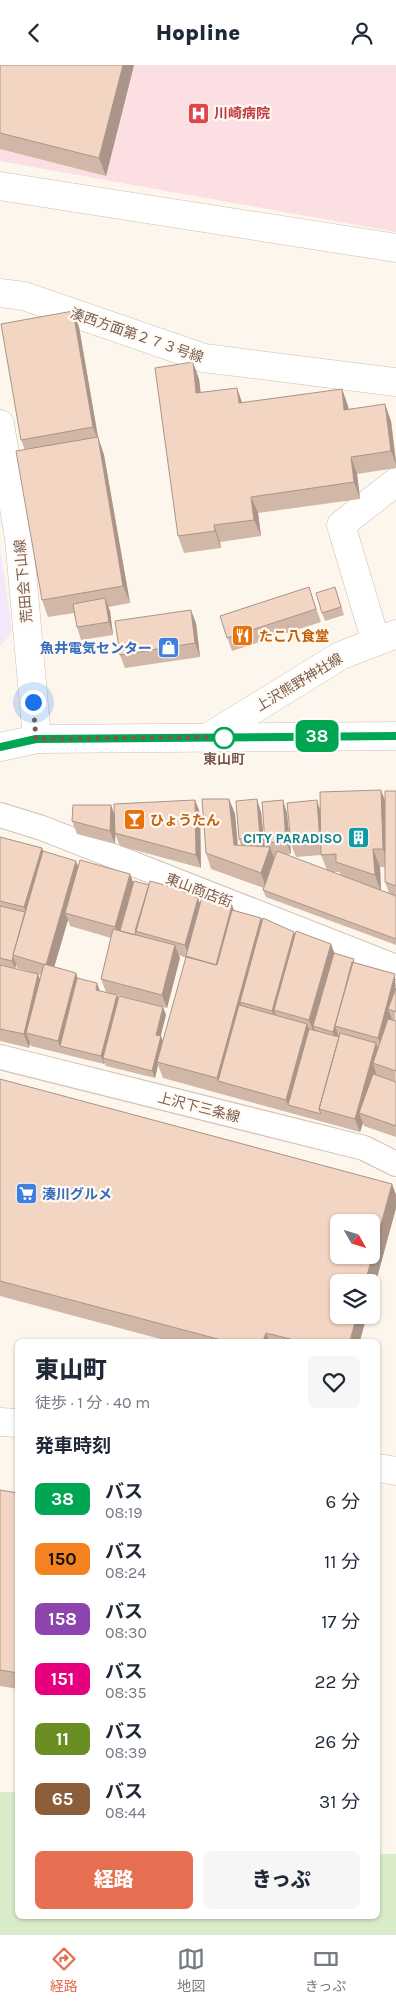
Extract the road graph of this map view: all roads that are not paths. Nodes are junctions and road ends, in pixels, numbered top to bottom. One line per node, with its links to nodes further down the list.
1 (0, 186): 2 (street)
2 (396, 248)
3 (0, 293): 4 (street, 湊西方面第２７３号線)
4 (396, 382)
5 (0, 424): 10 (street, 荒田会下山線)
6 (396, 482): 7 (street)
7 (386, 638): 9 (street, 上沢熊野神社線)
8 (396, 736): 9 (street)
9 (207, 738): 10 (street)
10 (36, 739): 11 (street)
11 (0, 747)
12 (0, 815): 13 (street, 東山商店街)
13 (396, 967)
14 (0, 1057): 15 (street, 上沢下三条線)
15 (396, 1163)
16 (0, 1422): 17 (street)
17 (15, 1423)
18 (380, 1468): 19 (street)
19 (396, 1471)

